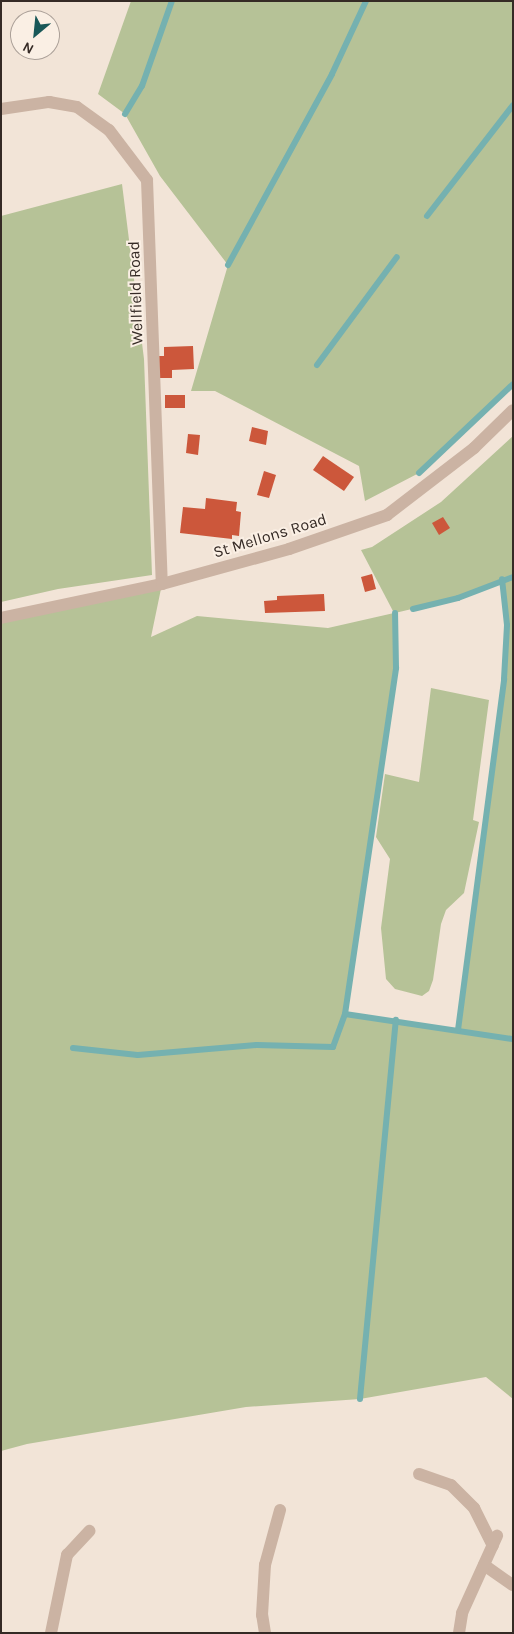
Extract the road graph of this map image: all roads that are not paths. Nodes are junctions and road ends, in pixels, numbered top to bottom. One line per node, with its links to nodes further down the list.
1 (1, 110): 3 (street, Wellfield Road)
2 (513, 410): 3 (street, St Mellons Road)
3 (162, 584): 4 (street, St Mellons Road)
4 (1, 618)
5 (419, 1474): 8 (street)
6 (280, 1510): 11 (street)
7 (89, 1531): 10 (street)
8 (484, 1565): 9 (street); 12 (street)
9 (513, 1585)
10 (51, 1633)
11 (265, 1633)
12 (459, 1633)

